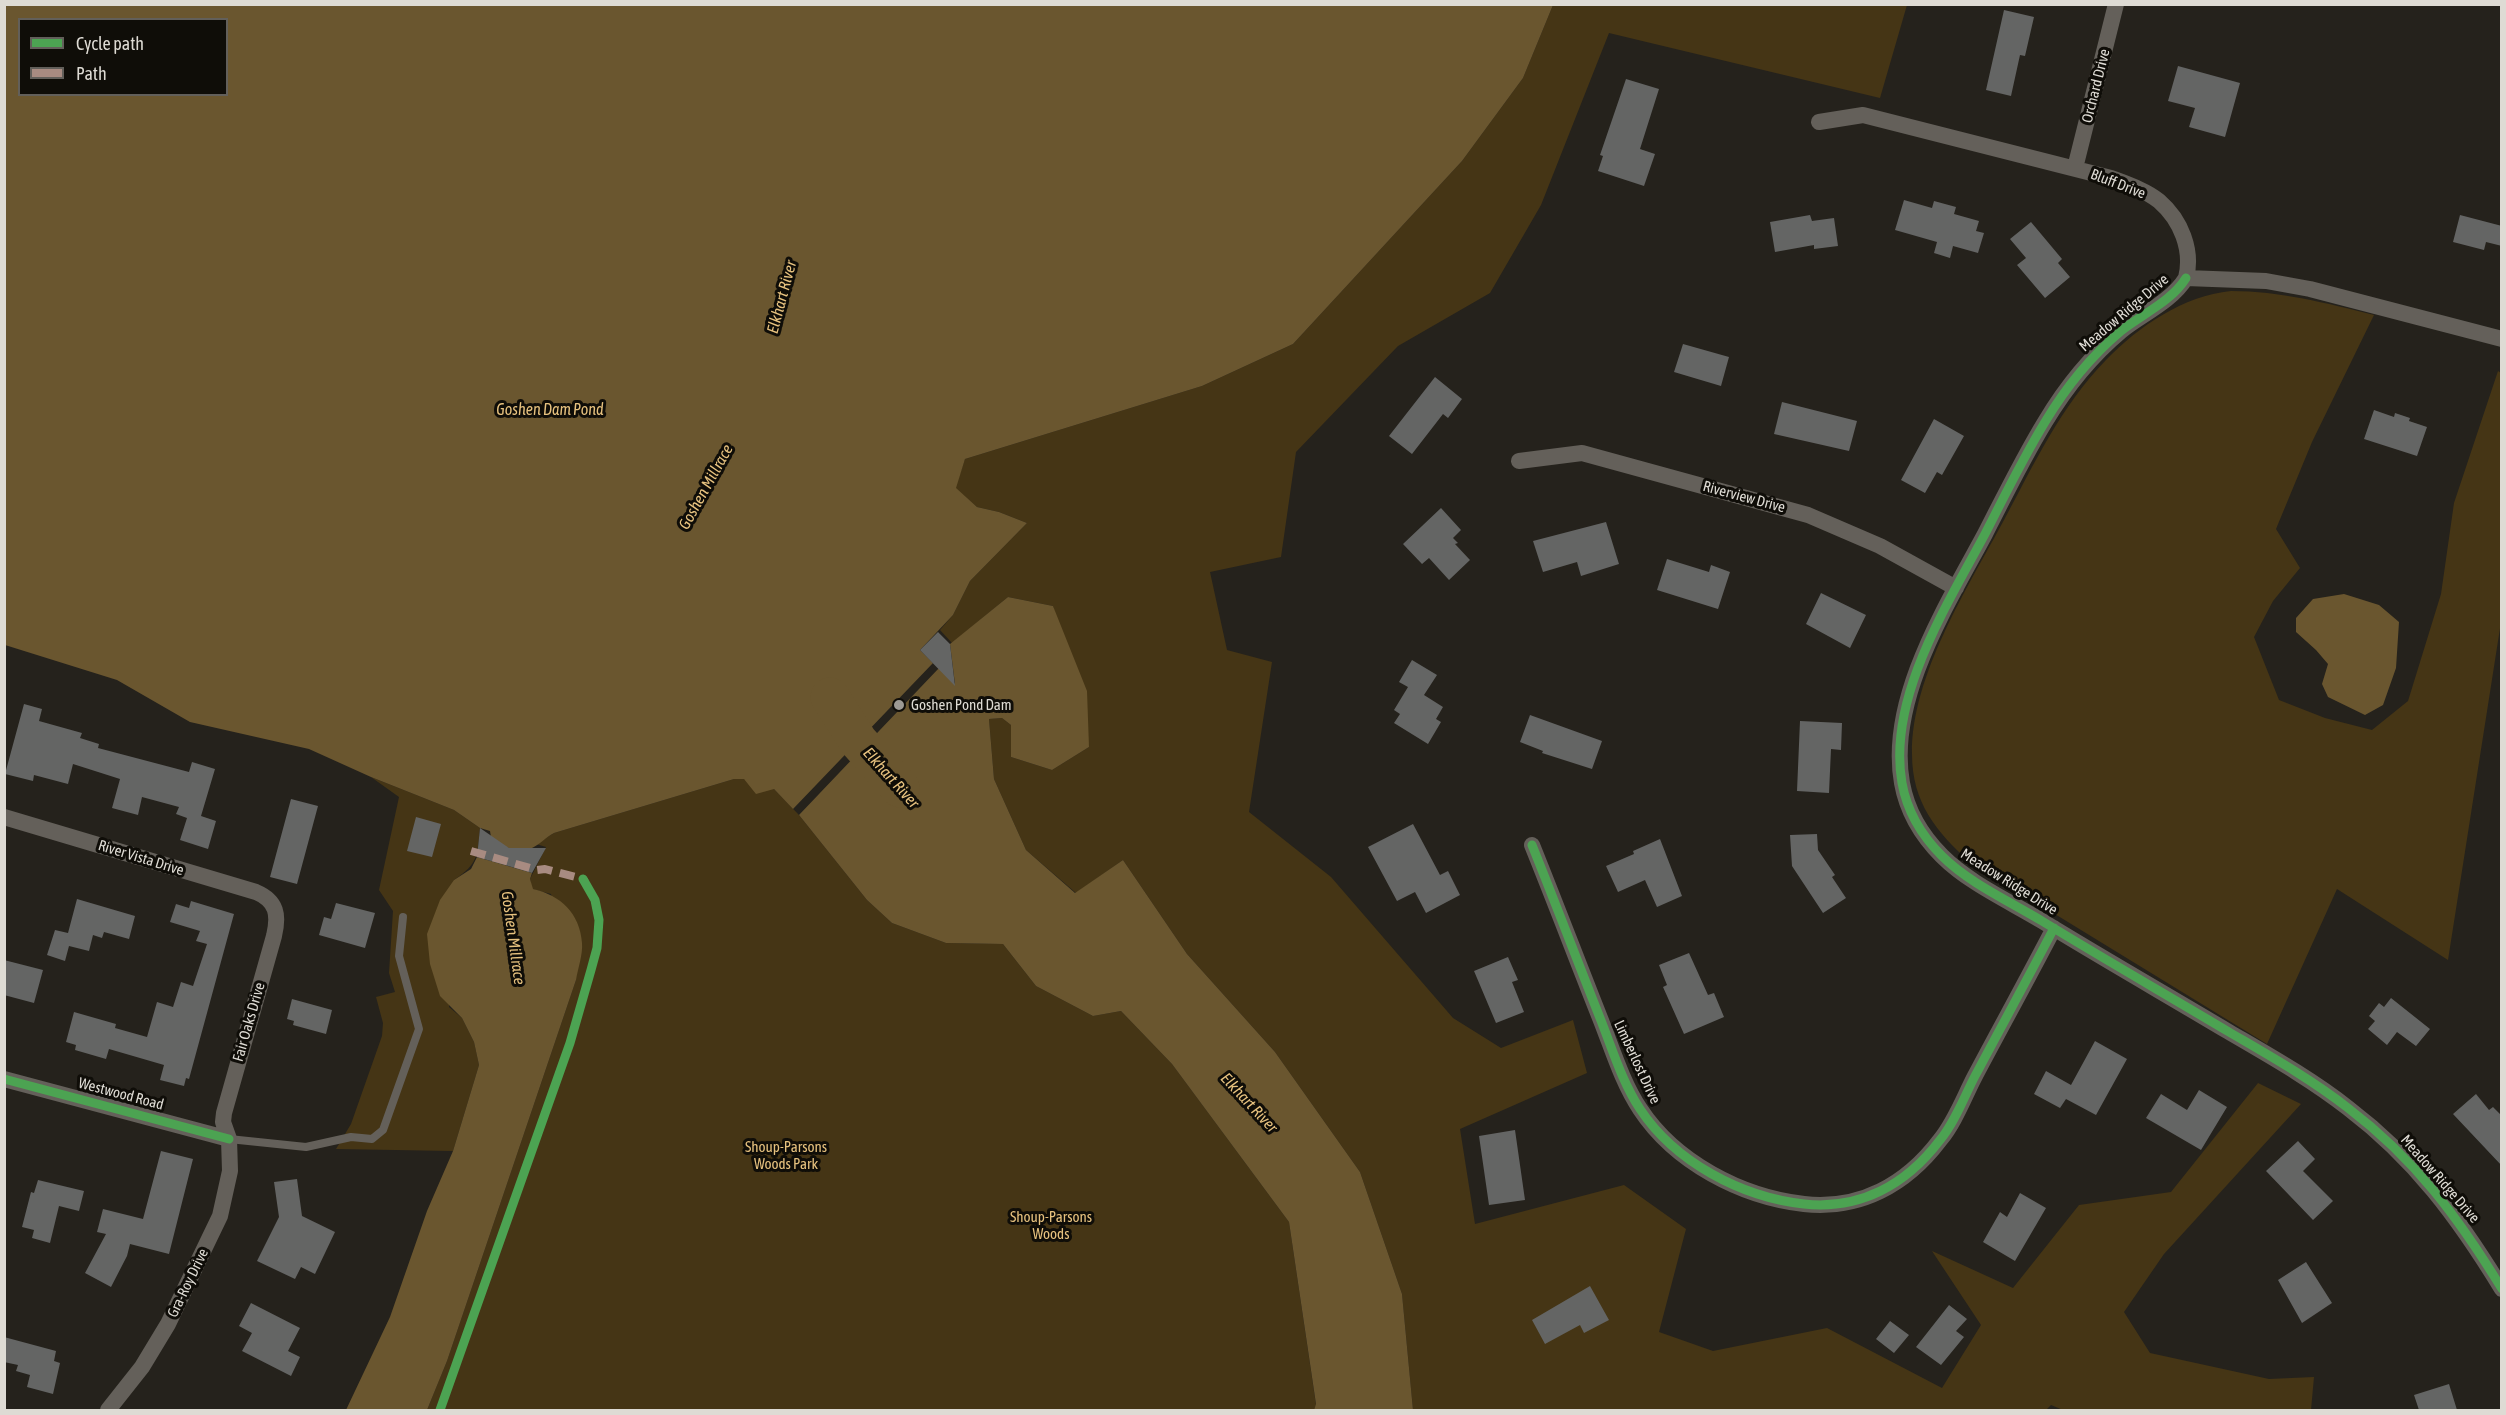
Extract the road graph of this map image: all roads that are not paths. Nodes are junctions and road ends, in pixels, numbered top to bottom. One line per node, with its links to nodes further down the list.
1 (2116, 4): 3 (street, Orchard Drive)
2 (1819, 122): 3 (street, Bluff Drive)
3 (2075, 168): 4 (street, Bluff Drive)
4 (2186, 278): 5 (street); 7 (street, Meadow Ridge Drive)
5 (2502, 339)
6 (1519, 461): 7 (street, Riverview Drive)
7 (1956, 588): 12 (street, Meadow Ridge Drive)
8 (4, 817): 10 (street, River Vista Drive)
9 (1532, 845): 12 (street, Limberlost Drive)
10 (274, 904): 14 (street, Fair Oaks Drive)
11 (404, 917): 14 (lane)
12 (2054, 928): 15 (street, Meadow Ridge Drive)
13 (4, 1079): 14 (street, Westwood Road)
14 (229, 1139): 16 (street, Gra-Roy Drive)
15 (2502, 1289)
16 (108, 1410)

